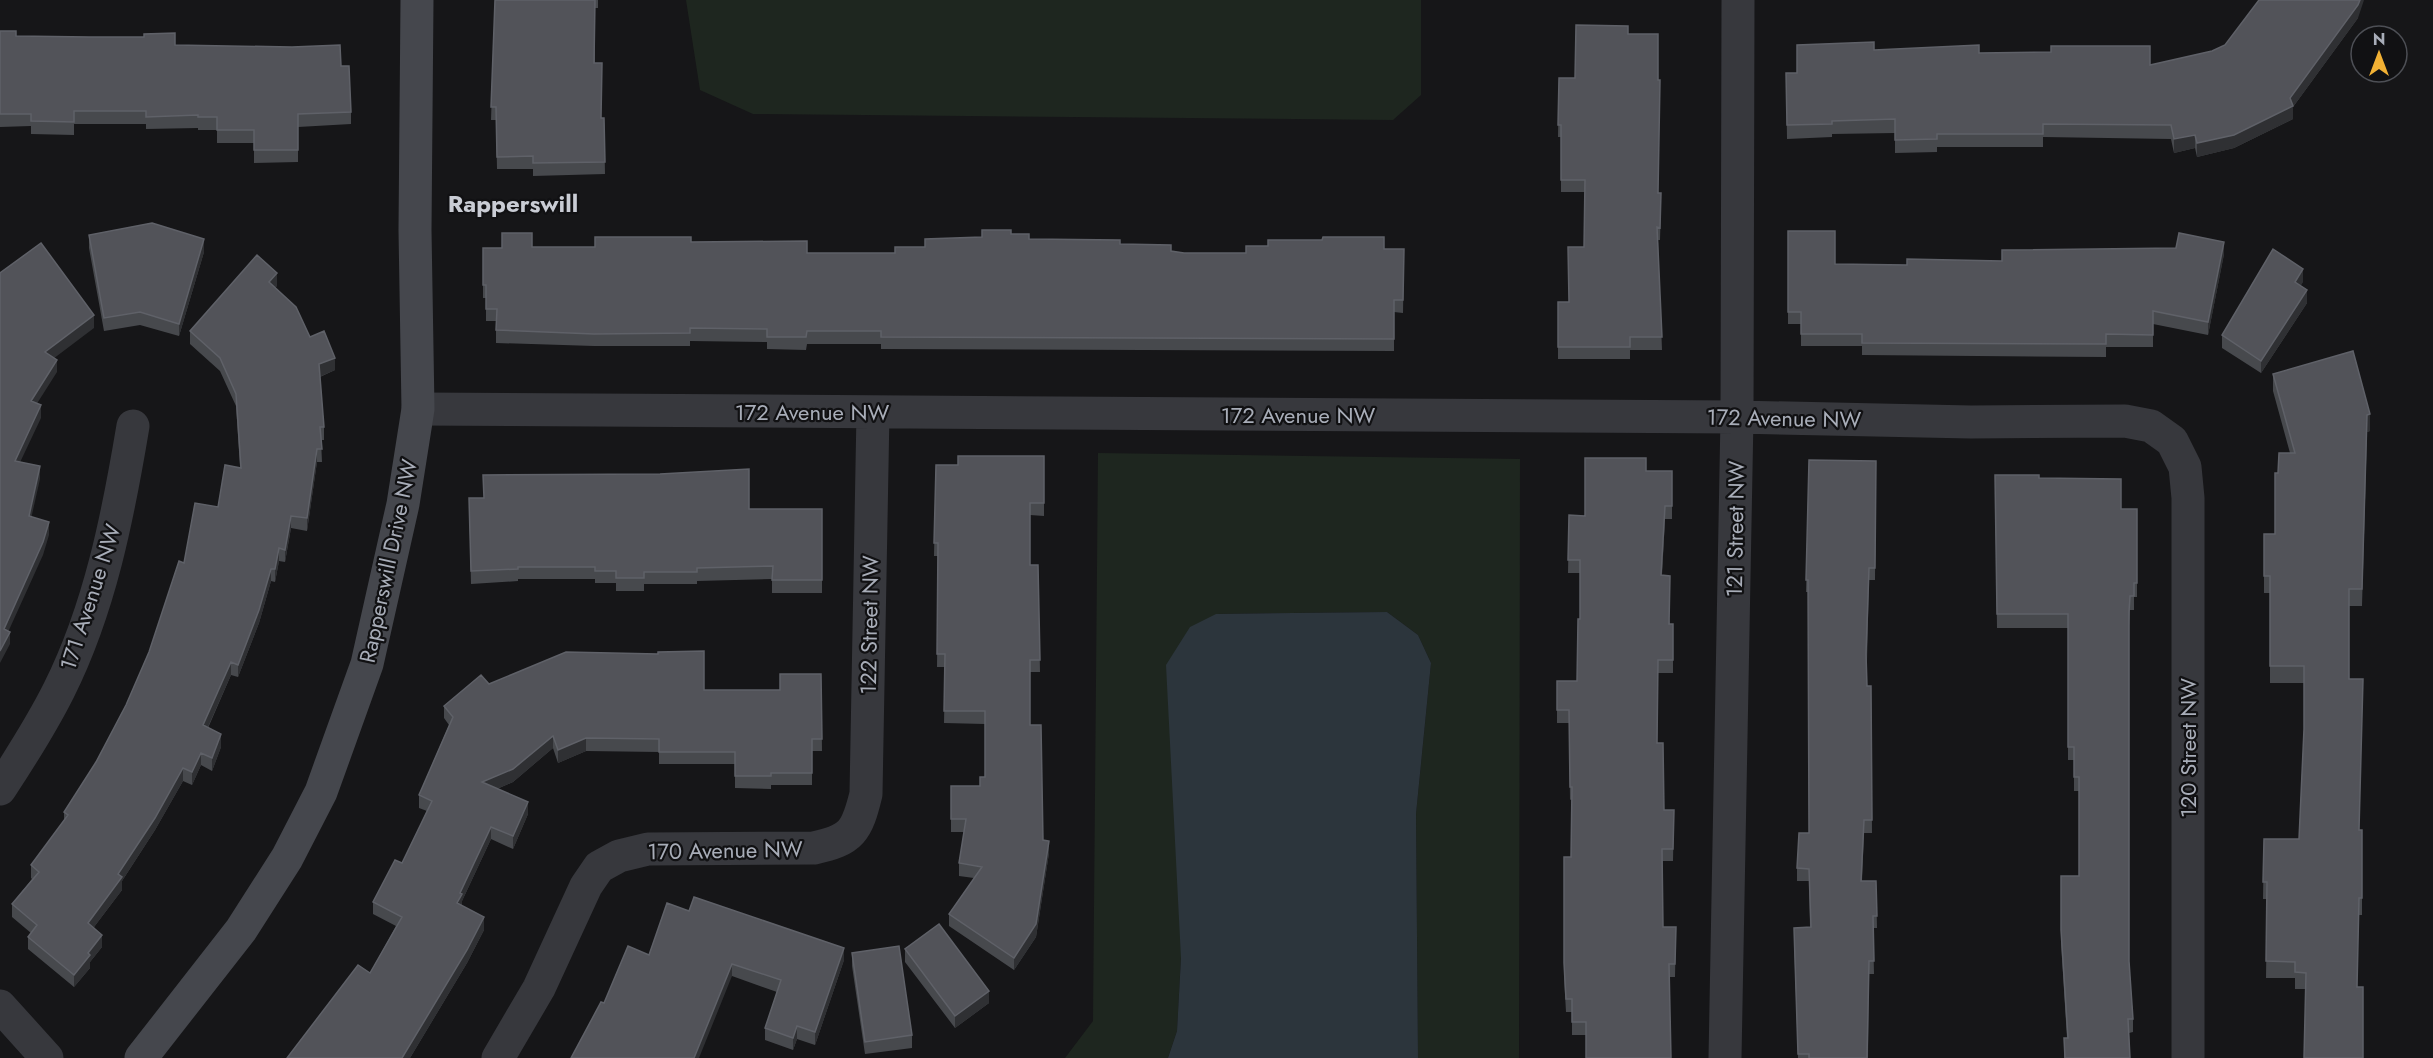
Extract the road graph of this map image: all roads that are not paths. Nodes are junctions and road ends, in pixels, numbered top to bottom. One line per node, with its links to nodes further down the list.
1 (417, 0): 3 (street, Rapperswill Drive NW)
2 (1738, 0): 5 (street, 121 Street NW)
3 (418, 409): 4 (street, 172 Avenue NW); 12 (street, Rapperswill Drive NW)
4 (873, 412): 5 (street, 172 Avenue NW); 9 (street, 122 Street NW)
5 (1737, 417): 7 (street, 172 Avenue NW); 14 (street, 121 Street NW)
6 (133, 426): 8 (street, 171 Avenue NW)
7 (2172, 441): 15 (street, 120 Street NW)
8 (0, 789)
9 (851, 834): 13 (street, 170 Avenue NW)
10 (0, 1006): 11 (street)
11 (47, 1058)
12 (141, 1058)
13 (498, 1058)
14 (1725, 1058)
15 (2188, 1058)

